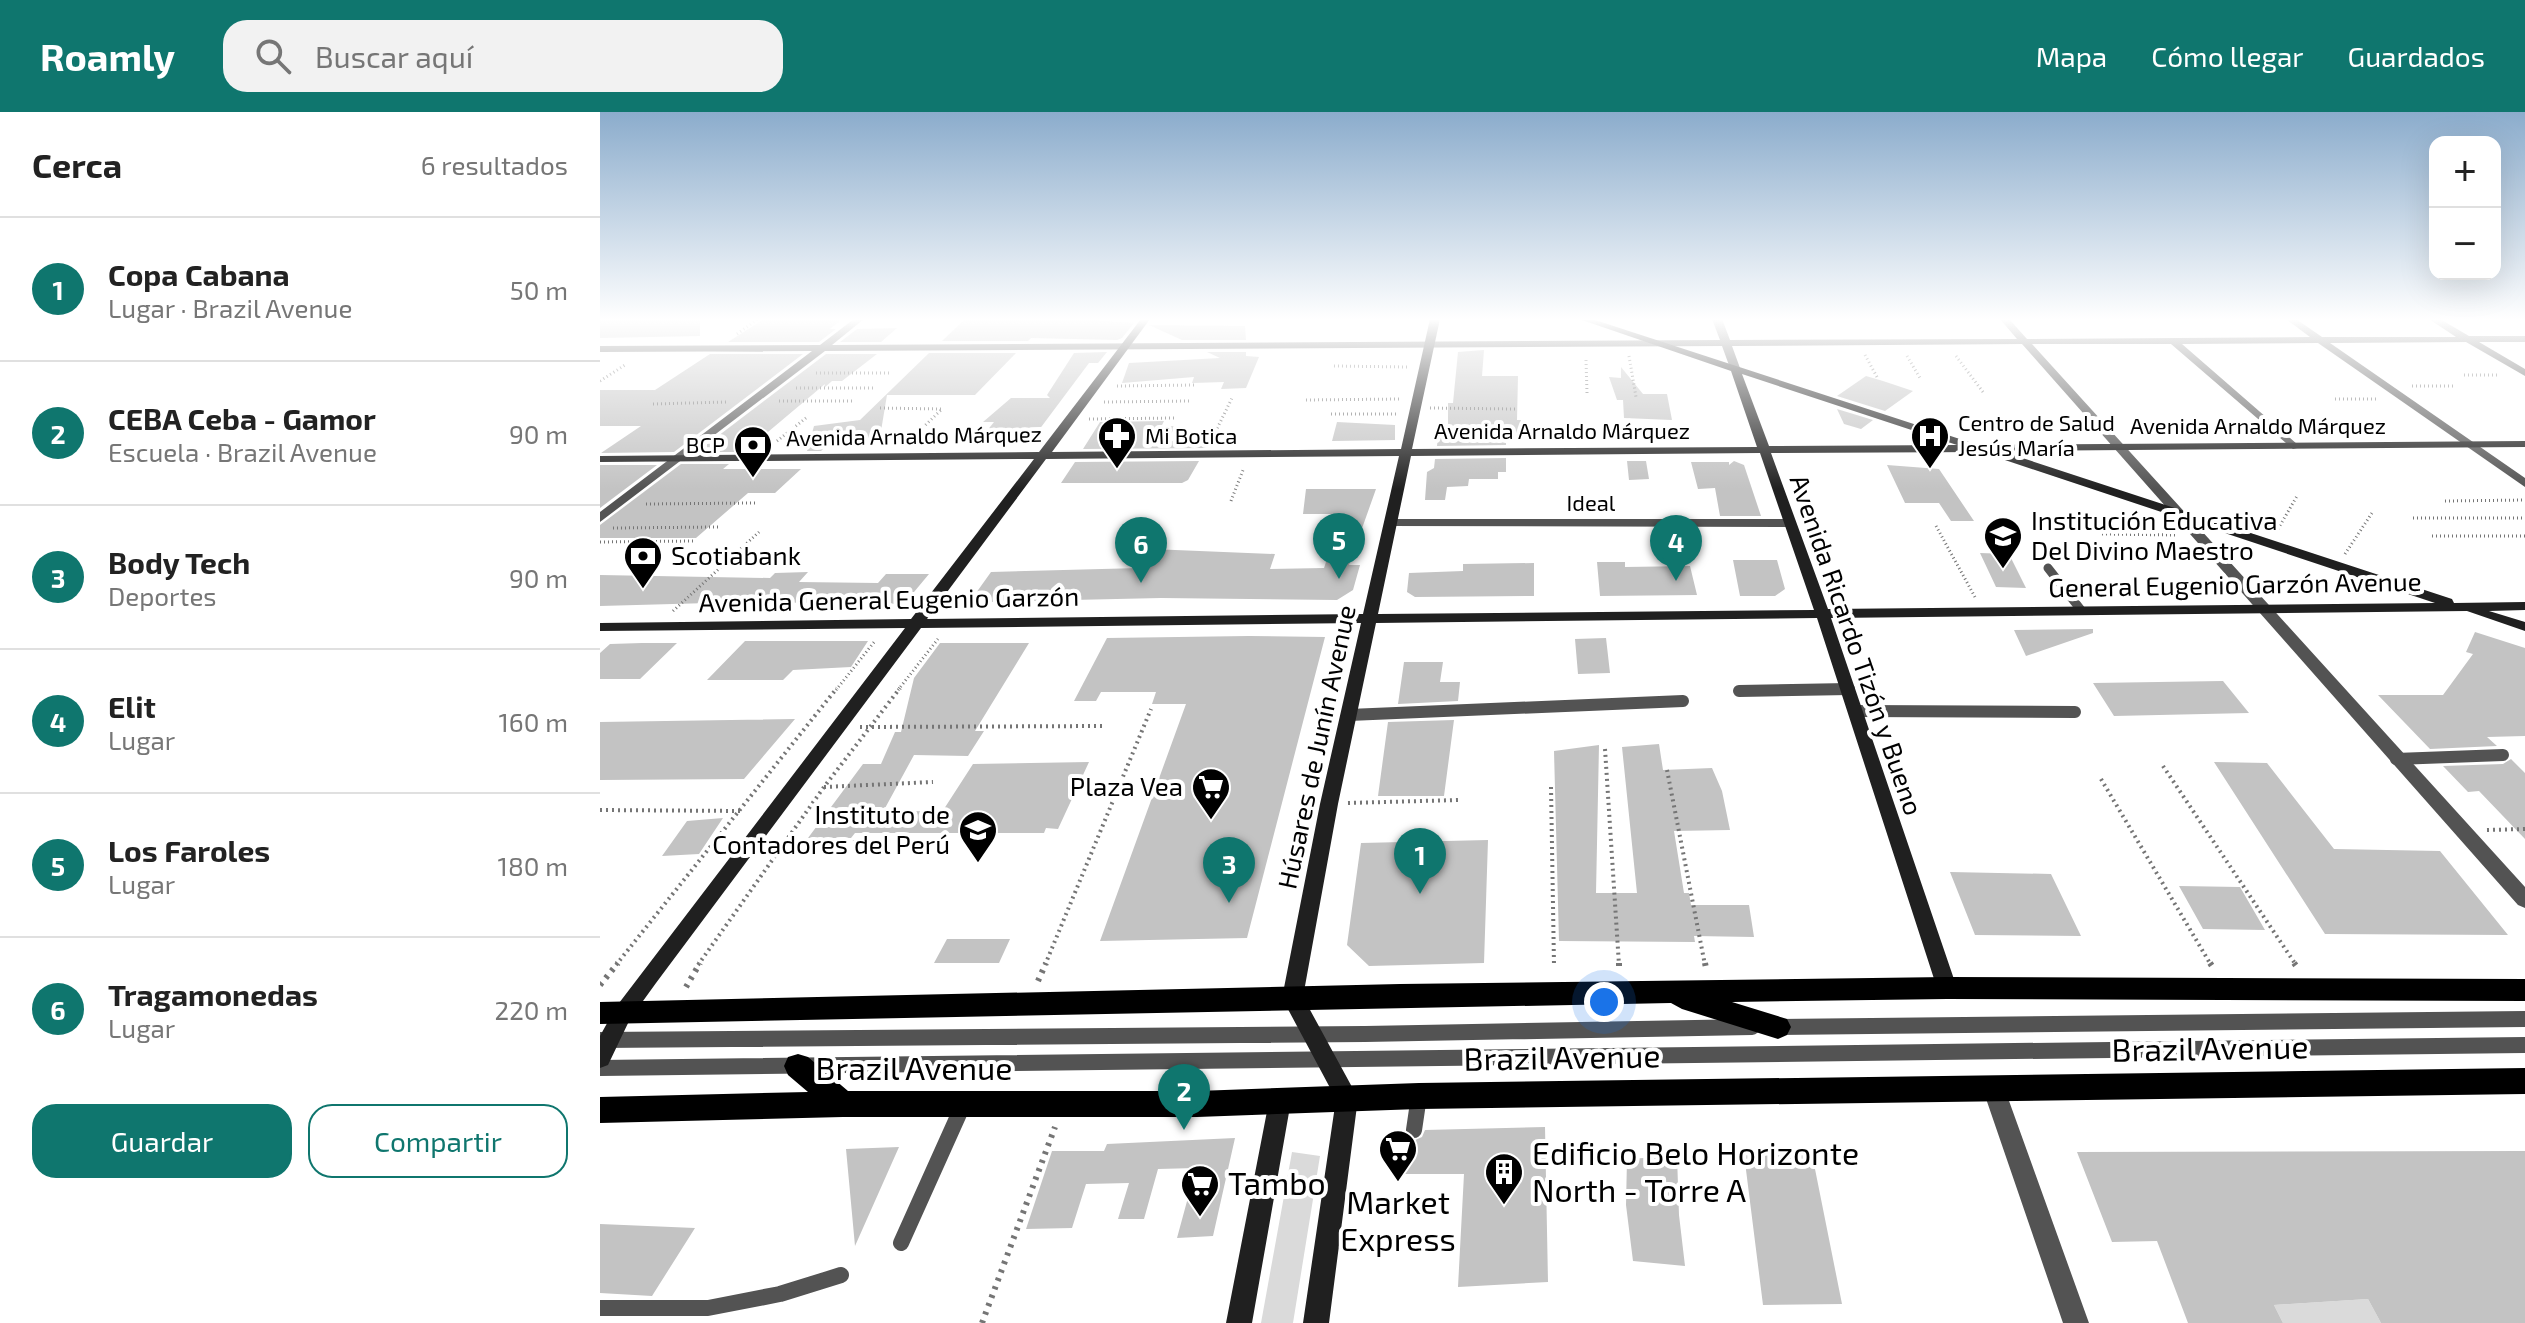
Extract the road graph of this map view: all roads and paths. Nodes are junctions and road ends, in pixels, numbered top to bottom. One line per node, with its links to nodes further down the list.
1 (787, 376): 16 (street)
2 (1104, 376): 13 (street)
3 (1422, 376): 30 (street, Húsares de Junín Avenue)
4 (1586, 376): 19 (path)
5 (1632, 376): 20 (path)
6 (1738, 376): 42 (street, Avenida Ricardo Tizón y Bueno)
7 (1758, 376): 41 (street)
8 (1971, 376): 18 (path)
9 (2055, 376): 40 (street)
10 (2213, 376): 39 (street)
11 (2371, 376): 14 (street)
12 (1195, 385): 13 (path)
13 (1096, 386): 28 (street)
14 (2386, 386): 15 (path); 23 (street)
15 (2454, 386)
16 (771, 388): 17 (path); 25 (street)
17 (873, 388)
18 (1983, 392)
19 (1587, 393)
20 (1636, 397)
21 (1232, 398): 44 (path)
22 (2335, 399): 23 (path)
23 (2403, 399): 37 (street)
24 (1306, 400): 30 (path)
25 (753, 401): 26 (path); 29 (path); 50 (street)
26 (853, 401)
27 (1190, 401): 28 (path)
28 (1084, 402): 36 (street)
29 (653, 404)
30 (1416, 407): 32 (path); 33 (path); 43 (street, Húsares de Junín Avenue)
31 (880, 408): 47 (path)
32 (1516, 409)
33 (1331, 414)
34 (806, 418): 48 (path)
35 (1175, 418): 36 (path)
36 (1071, 419): 46 (street)
37 (2469, 444): 38 (street, Avenida Arnaldo Márquez); 39 (street, Avenida Arnaldo Márquez); 51 (street)
38 (2525, 444)
39 (2293, 446): 40 (street, Avenida Arnaldo Márquez)
40 (2118, 447): 41 (street, Avenida Arnaldo Márquez); 59 (street)
41 (1977, 448): 42 (street, Avenida Arnaldo Márquez); 59 (street)
42 (1762, 449): 43 (street, Avenida Arnaldo Márquez); 64 (street, Avenida Ricardo Tizón y Bueno)
43 (1407, 452): 45 (street, Avenida Arnaldo Márquez); 63 (street, Húsares de Junín Avenue)
44 (1205, 453): 45 (street, Avenida Arnaldo Márquez); 46 (street, Avenida Arnaldo Márquez)
45 (1250, 453): 54 (path)
46 (1045, 454): 47 (street, Avenida Arnaldo Márquez); 85 (street)
47 (895, 456): 48 (street, Avenida Arnaldo Márquez)
48 (757, 458): 50 (street, Avenida Arnaldo Márquez)
49 (600, 459): 50 (street, Avenida Arnaldo Márquez)
50 (677, 459): 57 (street)
51 (2525, 483)
52 (2297, 496): 75 (path)
53 (2525, 500): 55 (path)
54 (1231, 501)
55 (2445, 501)
56 (755, 503): 57 (path)
57 (617, 504): 60 (street)
58 (2372, 513): 76 (path)
59 (2181, 515): 70 (street); 75 (street)
60 (600, 518)
61 (2413, 518): 62 (path)
62 (2525, 518)
63 (1392, 523): 64 (street, Ideal); 84 (street, Húsares de Junín Avenue)
64 (1790, 523): 83 (street, Avenida Ricardo Tizón y Bueno)
65 (1936, 526): 82 (path)
66 (718, 527): 67 (path)
67 (600, 528)
68 (759, 532): 86 (path)
69 (2102, 534): 70 (path)
70 (2197, 535): 80 (street)
71 (2432, 536): 72 (path)
72 (2525, 536)
73 (693, 541): 74 (path)
74 (600, 542)
75 (2269, 544): 76 (street)
76 (2338, 567): 79 (street)
77 (2048, 568): 81 (lane)
78 (2525, 606): 79 (street, General Eugenio Garzón Avenue)
79 (2461, 607): 80 (street, General Eugenio Garzón Avenue); 88 (street)
80 (2263, 608): 81 (street, General Eugenio Garzón Avenue); 103 (street)
81 (2081, 610): 82 (street, General Eugenio Garzón Avenue)
82 (1983, 612): 83 (street, General Eugenio Garzón Avenue)
83 (1823, 613): 84 (street, General Eugenio Garzón Avenue); 91 (street, Avenida Ricardo Tizón y Bueno)
84 (1370, 619): 85 (street, Avenida General Eugenio Garzón); 97 (street, Húsares de Junín Avenue)
85 (917, 623): 86 (street, Avenida General Eugenio Garzón); 99 (street)
86 (656, 626): 87 (street, Avenida General Eugenio Garzón)
87 (600, 627)
88 (2525, 627)
89 (938, 639): 100 (path)
90 (875, 641): 114 (path)
91 (1849, 689): 92 (lane); 95 (street, Avenida Ricardo Tizón y Bueno)
92 (1739, 691)
93 (1683, 701): 97 (lane)
94 (1151, 709): 132 (path)
95 (1857, 711): 96 (lane); 124 (street, Avenida Ricardo Tizón y Bueno)
96 (2075, 712)
97 (1349, 715): 112 (street, Húsares de Junín Avenue)
98 (1106, 726): 100 (path)
99 (839, 727): 100 (path); 110 (street)
100 (872, 727): 108 (path)
101 (1605, 749): 129 (path)
102 (2503, 755): 103 (lane)
103 (2396, 759): 117 (street)
104 (2163, 766): 126 (path)
105 (1667, 770): 128 (path)
106 (2101, 779): 125 (path)
107 (933, 782): 108 (path)
108 (824, 787): 110 (path); 119 (path)
109 (1551, 787): 122 (path)
110 (792, 789): 115 (street)
111 (1458, 800): 112 (path)
112 (1329, 804): 131 (street, Húsares de Junín Avenue)
113 (600, 810): 114 (path)
114 (741, 811): 115 (path); 123 (path)
115 (775, 811): 120 (street)
116 (2525, 829): 117 (path)
117 (2461, 830): 121 (street)
118 (892, 841): 119 (path)
119 (786, 843): 120 (path); 133 (path)
120 (750, 844): 134 (street)
121 (2525, 900)
122 (1554, 965)
123 (600, 985)
124 (1947, 988): 125 (main road); 128 (main road)
125 (2225, 989): 126 (main road)
126 (2311, 989): 127 (main road)
127 (2525, 990)
128 (1713, 991): 130 (main road)
129 (1618, 992): 130 (main road); 131 (main road)
130 (1660, 992): 136 (main road)
131 (1292, 998): 132 (main road); 137 (street)
132 (1029, 1003): 133 (main road)
133 (675, 1011): 134 (main road)
134 (612, 1013): 139 (street)
135 (2525, 1019): 136 (lane, Brazil Avenue)
136 (1778, 1027): 137 (lane, Brazil Avenue)
137 (1311, 1035): 139 (lane, Brazil Avenue); 140 (street)
138 (2525, 1045): 140 (lane, Brazil Avenue)
139 (603, 1046)
140 (1324, 1061): 141 (lane, Brazil Avenue); 146 (street)
141 (798, 1066): 142 (lane, Brazil Avenue); 148 (main road)
142 (600, 1068)
143 (2525, 1081): 144 (main road, Brazil Avenue)
144 (1993, 1087): 145 (main road, Brazil Avenue); 159 (street)
145 (1419, 1096): 146 (main road, Brazil Avenue); 152 (lane)
146 (1347, 1098): 147 (main road, Brazil Avenue); 158 (street)
147 (1280, 1101): 150 (main road, Brazil Avenue); 157 (street)
148 (843, 1104): 149 (main road, Brazil Avenue); 151 (main road, Brazil Avenue)
149 (963, 1104): 150 (main road, Brazil Avenue); 153 (lane)
150 (1063, 1105): 156 (path)
151 (600, 1110)
152 (1414, 1130)
153 (901, 1243)
154 (841, 1275): 155 (lane)
155 (600, 1308)
156 (982, 1323)
157 (1239, 1323)
158 (1316, 1323)
159 (2076, 1323)

